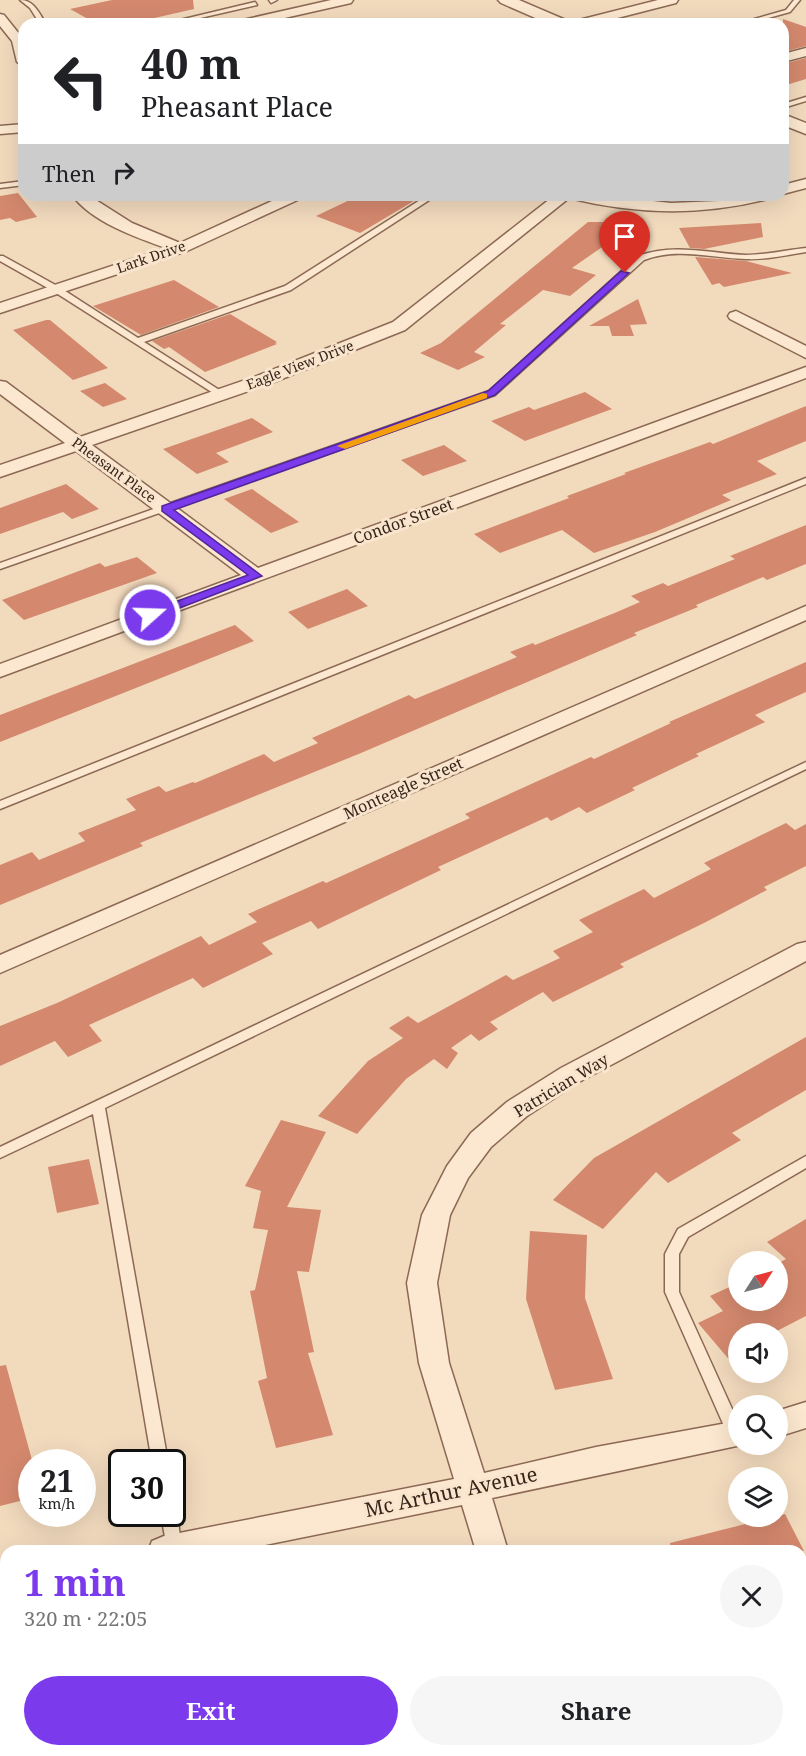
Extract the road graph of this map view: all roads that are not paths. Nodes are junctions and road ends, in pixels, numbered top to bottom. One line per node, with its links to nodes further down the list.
1 (23, 0): 7 (lane)
2 (347, 0): 9 (street)
3 (510, 0): 10 (street)
4 (672, 0): 11 (street)
5 (797, 0): 12 (lane)
6 (255, 4): 8 (lane)
7 (39, 18)
8 (193, 18)
9 (280, 18)
10 (549, 18)
11 (602, 18)
12 (762, 18)
13 (2, 23): 14 (street)
14 (18, 42)
15 (806, 52): 16 (street)
16 (789, 56)
17 (806, 99): 18 (lane)
18 (789, 104)
19 (789, 122): 21 (street)
20 (18, 128): 22 (street)
21 (806, 129)
22 (0, 130)
23 (806, 183): 26 (street)
24 (18, 184): 25 (lane)
25 (0, 186)
26 (789, 188)
27 (87, 201): 33 (street)
28 (284, 201): 33 (street, Lark Drive)
29 (424, 201): 39 (lane)
30 (556, 201): 43 (street, Eagle View Drive)
31 (603, 201): 32 (street)
32 (742, 201)
33 (181, 248): 36 (street, Lark Drive)
34 (806, 250): 47 (lane)
35 (0, 258): 36 (lane)
36 (56, 289): 37 (street, Lark Drive); 39 (lane)
37 (0, 308)
38 (736, 316): 40 (street)
39 (136, 341): 43 (lane)
40 (806, 353)
41 (806, 372): 49 (street, Condor Street)
42 (2, 389): 44 (street, Pheasant Place)
43 (221, 395): 44 (street, Eagle View Drive)
44 (78, 444): 45 (street, Eagle View Drive); 47 (street, Pheasant Place)
45 (0, 471)
46 (806, 481): 53 (lane)
47 (166, 509): 48 (lane); 49 (street, Pheasant Place)
48 (0, 566)
49 (256, 576): 51 (street, Condor Street)
50 (806, 612): 55 (street, Monteagle Street)
51 (0, 671)
52 (806, 765): 56 (lane)
53 (0, 805)
54 (806, 950): 64 (street, Patrician Way)
55 (0, 965)
56 (98, 1106): 57 (lane); 63 (lane)
57 (0, 1153)
58 (806, 1161): 59 (lane)
59 (728, 1415)
60 (806, 1415): 61 (street)
61 (788, 1421)
62 (728, 1437): 64 (street, Mc Arthur Avenue)
63 (158, 1449)
64 (472, 1489): 67 (street, Mc Arthur Avenue); 68 (street, Patrician Way)
65 (169, 1527): 66 (lane)
66 (170, 1545)
67 (195, 1545)
68 (490, 1545)

